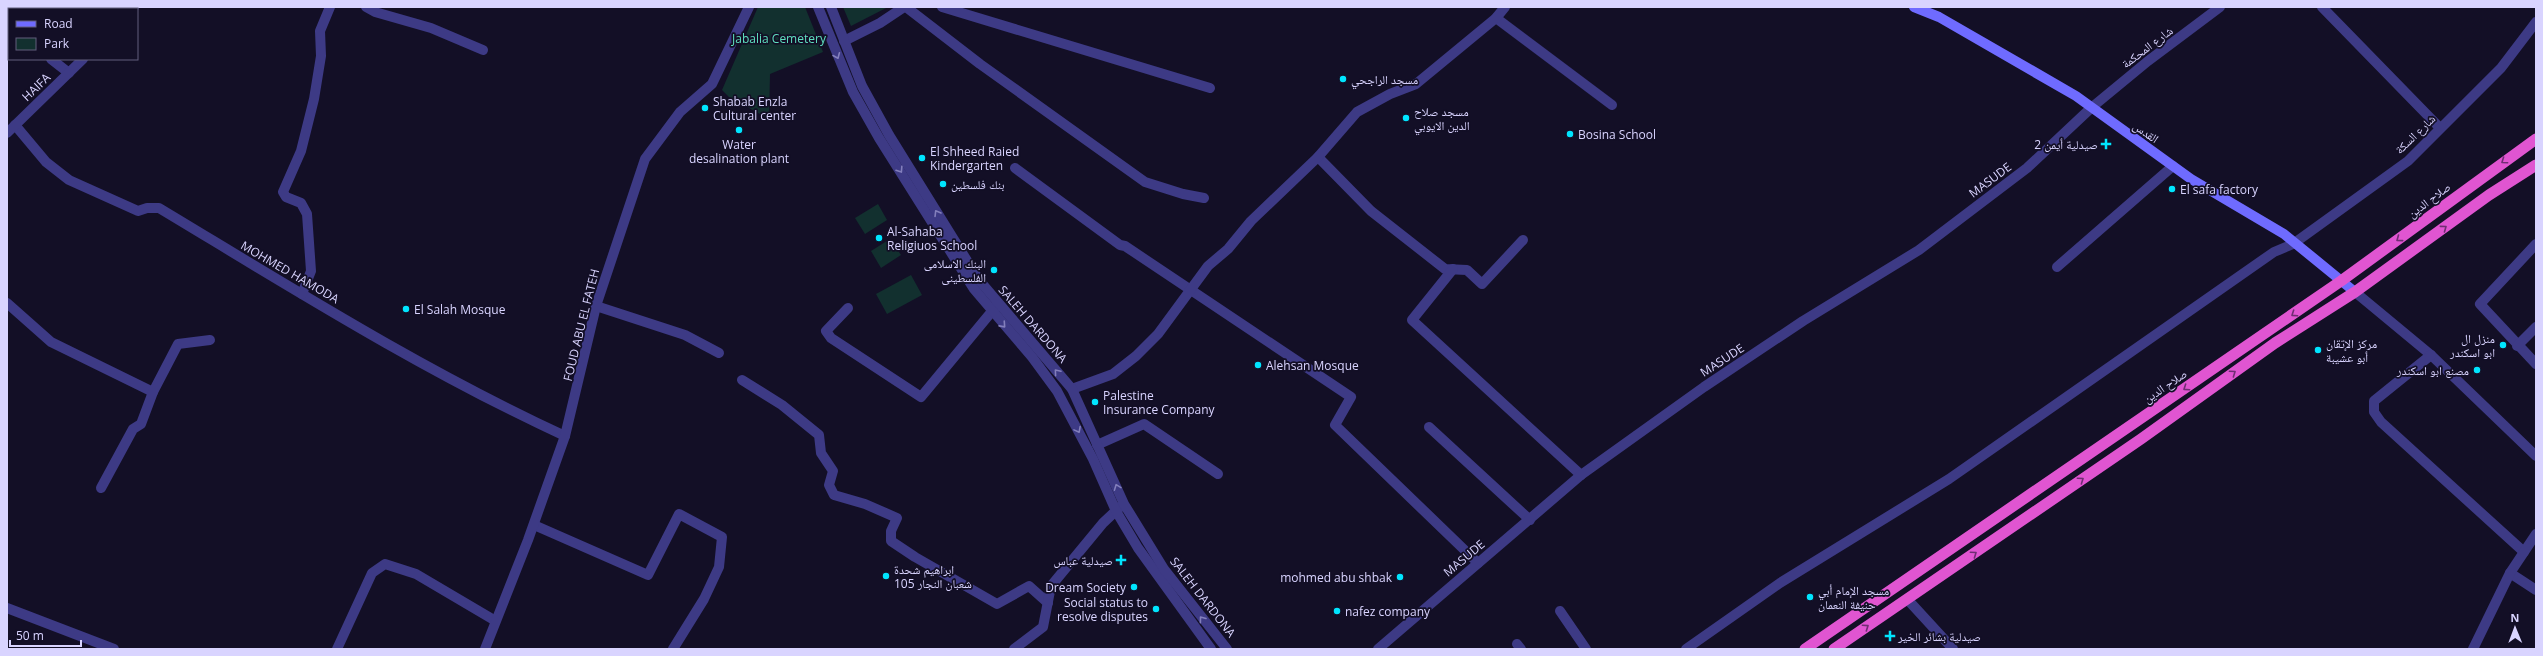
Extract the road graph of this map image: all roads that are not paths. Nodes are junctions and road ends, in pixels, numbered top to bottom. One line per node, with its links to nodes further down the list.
1 (330, 7): 39 (street)
2 (366, 7): 15 (street)
3 (749, 7): 41 (street, FOUD ABU EL FATEH)
4 (818, 7): 43 (street, SALEH DARDONA, one-way to 43)
5 (831, 7): 14 (street, SALEH DARDONA)
6 (905, 7): 14 (street); 30 (street)
7 (942, 7): 19 (street)
8 (1505, 7): 12 (street)
9 (1914, 7): 21 (main road, القدس)
10 (2220, 7): 21 (street, شارع المحكمة)
11 (2322, 7): 23 (street)
12 (1496, 18): 20 (street); 26 (street)
13 (2536, 22): 23 (street, شارع السكة)
14 (844, 41): 43 (street, SALEH DARDONA, one-way to 14)
15 (483, 50)
16 (52, 60): 18 (street)
17 (82, 60): 18 (street, HAIFA)
18 (69, 73): 22 (street, HAIFA)
19 (1210, 88)
20 (1612, 105)
21 (2091, 108): 28 (main road, القدس); 58 (street, MASUDE)
22 (15, 125): 24 (street, HAIFA); 39 (street, MOHMED HAMODA)
23 (2440, 128): 32 (street, شارع السكة)
24 (7, 133)
25 (2536, 139): 36 (highway, صلاح الدين, one-way to 36)
26 (1318, 157): 35 (street); 37 (street)
27 (2536, 165): 38 (highway, one-way to 27)
28 (2173, 166): 32 (main road, القدس); 34 (street)
29 (1015, 168): 37 (street)
30 (1204, 198)
31 (1523, 240): 35 (street)
32 (2293, 244): 36 (main road, القدس); 82 (street, شارع السكة)
33 (2536, 244): 46 (street)
34 (2057, 267)
35 (1453, 269): 58 (street)
36 (2342, 281): 38 (main road, القدس); 83 (highway, صلاح الدين, one-way to 83)
37 (1190, 289): 51 (street); 65 (street)
38 (2355, 292): 48 (street); 68 (highway, one-way to 38)
39 (302, 294): 54 (street, MOHMED HAMODA)
40 (7, 303): 52 (street)
41 (596, 306): 47 (street); 54 (street, FOUD ABU EL FATEH)
42 (848, 308): 43 (street)
43 (994, 308): 51 (street, SALEH DARDONA, one-way to 43); 60 (street, SALEH DARDONA, one-way to 60)
44 (2536, 327): 46 (street)
45 (210, 340): 52 (street)
46 (2517, 346): 49 (street)
47 (720, 353)
48 (2431, 355): 56 (street); 64 (street)
49 (2536, 364)
50 (742, 380): 69 (street)
51 (1072, 389): 55 (street, SALEH DARDONA)
52 (153, 392): 59 (street)
53 (1429, 427): 61 (street)
54 (565, 436): 62 (street, FOUD ABU EL FATEH)
55 (1097, 445): 57 (street); 60 (street, SALEH DARDONA, one-way to 55)
56 (2536, 456)
57 (1218, 474)
58 (1581, 475): 61 (street, MASUDE)
59 (101, 488)
60 (1120, 507): 69 (street); 78 (street, SALEH DARDONA); 79 (street, SALEH DARDONA, one-way to 60)
61 (1530, 520): 65 (street, MASUDE)
62 (534, 525): 72 (street, FOUD ABU EL FATEH); 76 (street)
63 (2536, 534): 64 (street)
64 (2524, 552): 66 (street)
65 (1478, 563): 80 (street, MASUDE)
66 (2510, 573): 67 (street); 86 (street)
67 (2536, 590)
68 (1908, 600): 84 (highway, one-way to 68); 85 (street)
69 (1048, 603): 77 (street)
70 (7, 608): 73 (street)
71 (1560, 611): 81 (street)
72 (494, 620): 74 (street); 75 (street, FOUD ABU EL FATEH)
73 (114, 649)
74 (337, 649)
75 (485, 649)
76 (673, 649)
77 (1014, 649)
78 (1210, 649)
79 (1227, 649)
80 (1378, 649)
81 (1586, 649)
82 (1686, 649)
83 (1805, 649)
84 (1834, 649)
85 (1953, 649)
86 (2474, 649)

